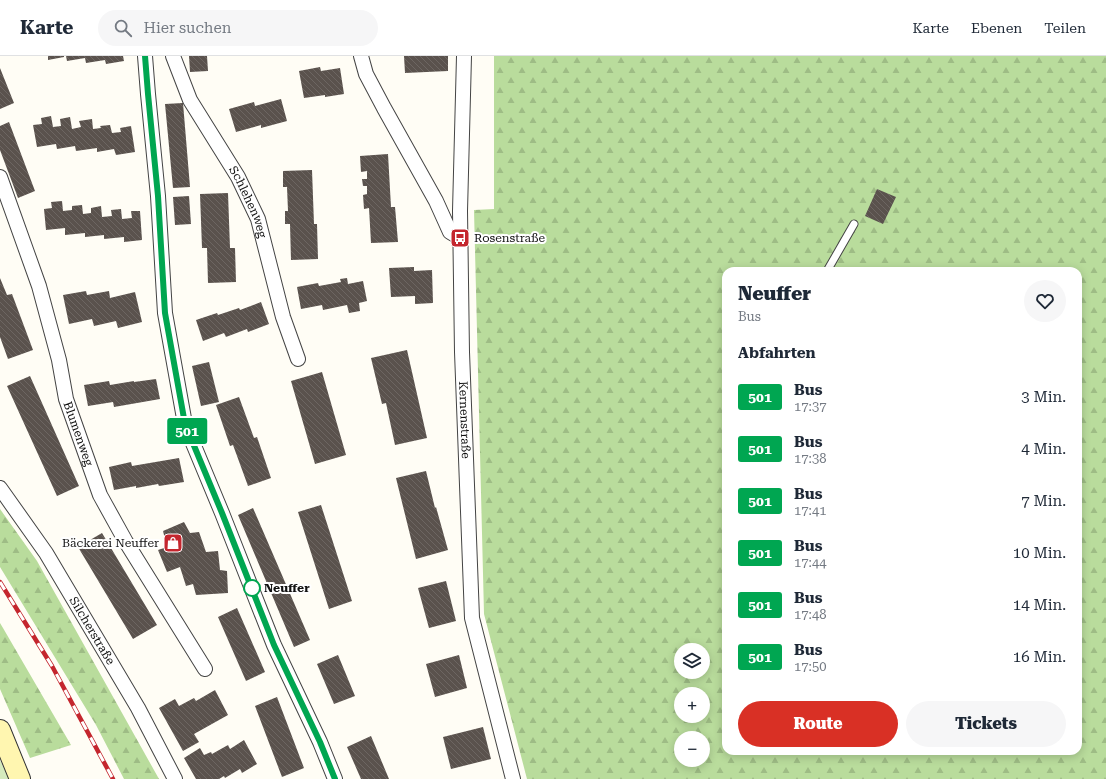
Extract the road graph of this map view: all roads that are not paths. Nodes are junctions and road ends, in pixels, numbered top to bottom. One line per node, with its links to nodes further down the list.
1 (145, 56): 15 (street)
2 (173, 56): 9 (street, Schlehenweg)
3 (361, 56): 7 (street)
4 (464, 56): 7 (street, Kernenstraße)
5 (0, 177): 11 (street, Blumenweg)
6 (854, 224): 8 (lane)
7 (460, 238): 16 (street, Kernenstraße)
8 (829, 267)
9 (298, 359)
10 (0, 488): 14 (street, Silcherstraße)
11 (205, 669)
12 (0, 730): 13 (street)
13 (20, 779)
14 (175, 779)
15 (335, 779)
16 (514, 779)

